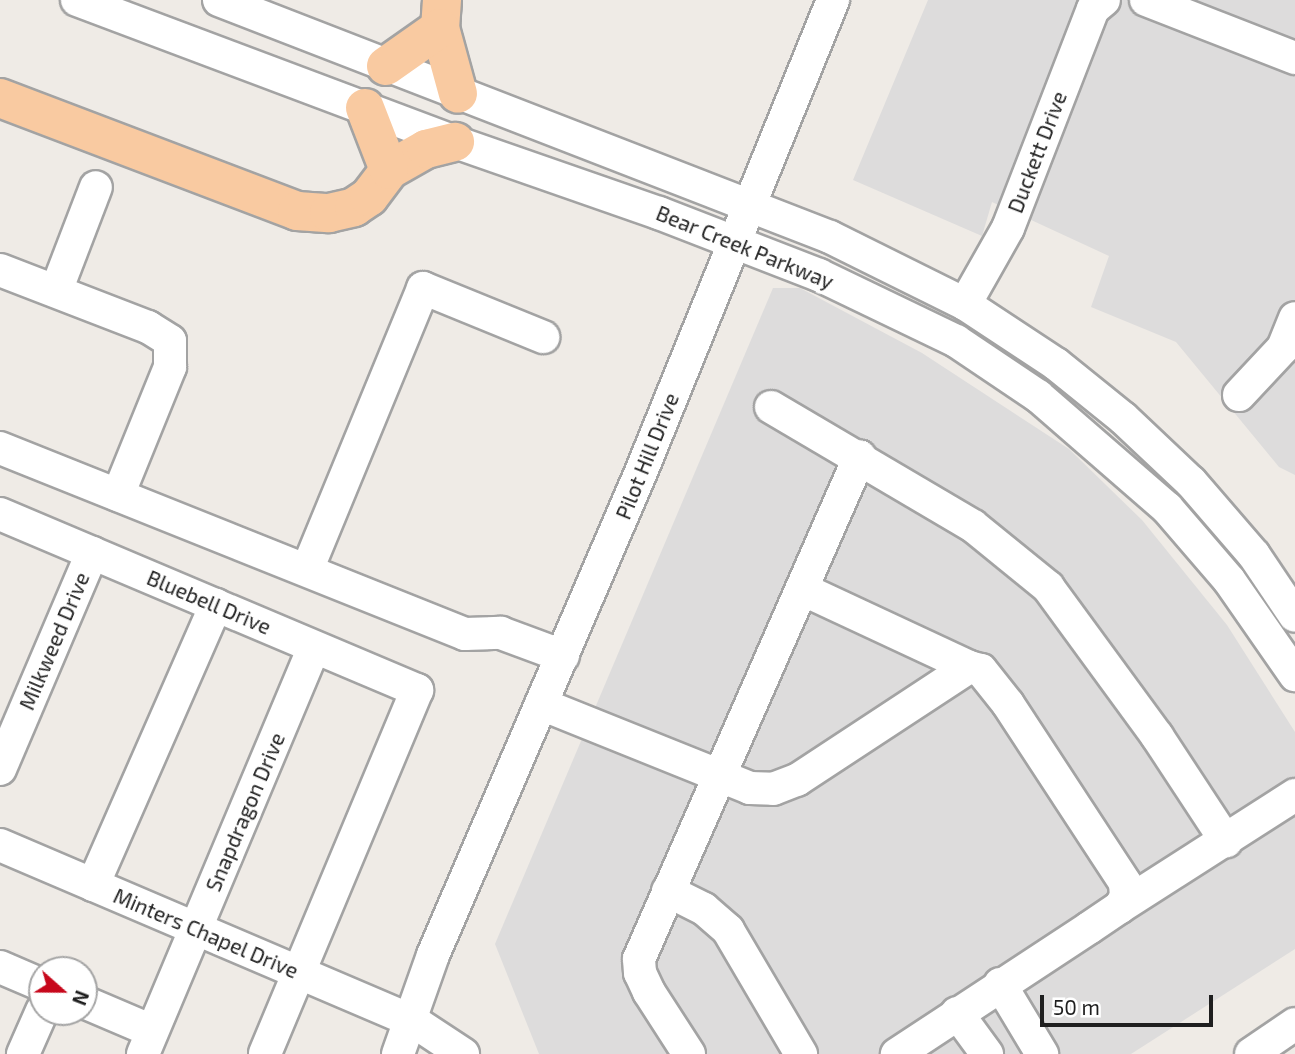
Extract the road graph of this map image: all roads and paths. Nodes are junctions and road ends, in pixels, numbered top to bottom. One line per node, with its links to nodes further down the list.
1 (77, 0): 11 (street, Bear Creek Parkway)
2 (219, 0): 8 (street, Bear Creek Parkway)
3 (833, 0): 15 (street, Pilot Hill Drive)
4 (1104, 0): 19 (street, Duckett Drive)
5 (1146, 0): 7 (street)
6 (441, 14): 8 (main road); 9 (main road)
7 (1295, 58)
8 (386, 66): 9 (street, Bear Creek Parkway)
9 (458, 94): 15 (street, Bear Creek Parkway)
10 (0, 98): 13 (main road)
11 (365, 108): 12 (street, Bear Creek Parkway); 13 (main road)
12 (456, 142): 13 (main road); 16 (street, Bear Creek Parkway)
13 (389, 170)
14 (96, 187): 18 (street)
15 (750, 206): 16 (street, Pilot Hill Drive); 19 (street, Bear Creek Parkway)
16 (733, 241): 34 (street, Pilot Hill Drive); 36 (street, Bear Creek Parkway)
17 (0, 270): 18 (street)
18 (56, 291): 26 (street)
19 (965, 304): 32 (street, Bear Creek Parkway)
20 (1295, 318): 22 (street)
21 (543, 337): 29 (street)
22 (1239, 395)
23 (771, 407): 25 (street)
24 (0, 448): 26 (street)
25 (860, 456): 30 (street); 41 (street)
26 (118, 495): 29 (street)
27 (0, 514): 28 (street, Bluebell Drive)
28 (92, 553): 31 (street, Bluebell Drive); 38 (street, Milkweed Drive)
29 (307, 570): 34 (street)
30 (802, 589): 35 (street); 39 (street)
31 (216, 605): 33 (street, Bluebell Drive); 43 (street)
32 (1295, 616)
33 (314, 648): 46 (street, Snapdragon Drive); 48 (street, Bluebell Drive)
34 (562, 656): 37 (street, Pilot Hill Drive)
35 (969, 667): 39 (street); 45 (street)
36 (1295, 675)
37 (541, 704): 39 (street); 53 (street, Pilot Hill Drive)
38 (0, 769)
39 (721, 776): 44 (street)
40 (1295, 795): 41 (street)
41 (1226, 841): 45 (street)
42 (0, 845): 43 (street, Minters Chapel Drive)
43 (93, 884): 46 (street, Minters Chapel Drive)
44 (668, 891): 61 (street); 62 (street)
45 (1120, 907): 50 (street)
46 (196, 928): 48 (street, Minters Chapel Drive); 56 (street, Snapdragon Drive)
47 (0, 967): 49 (street)
48 (299, 972): 53 (street, Minters Chapel Drive); 58 (street)
49 (28, 979)
50 (1002, 983): 52 (street); 65 (street)
51 (98, 1011): 56 (street)
52 (957, 1013): 63 (street); 64 (street)
53 (413, 1021): 59 (street, Pilot Hill Drive); 60 (street, Minters Chapel Drive)
54 (1295, 1024): 66 (street)
55 (35, 1026): 57 (street)
56 (147, 1043)
57 (23, 1054)
58 (265, 1054)
59 (398, 1054)
60 (463, 1054)
61 (689, 1054)
62 (801, 1054)
63 (897, 1054)
64 (987, 1054)
65 (1042, 1054)
66 (1251, 1054)

